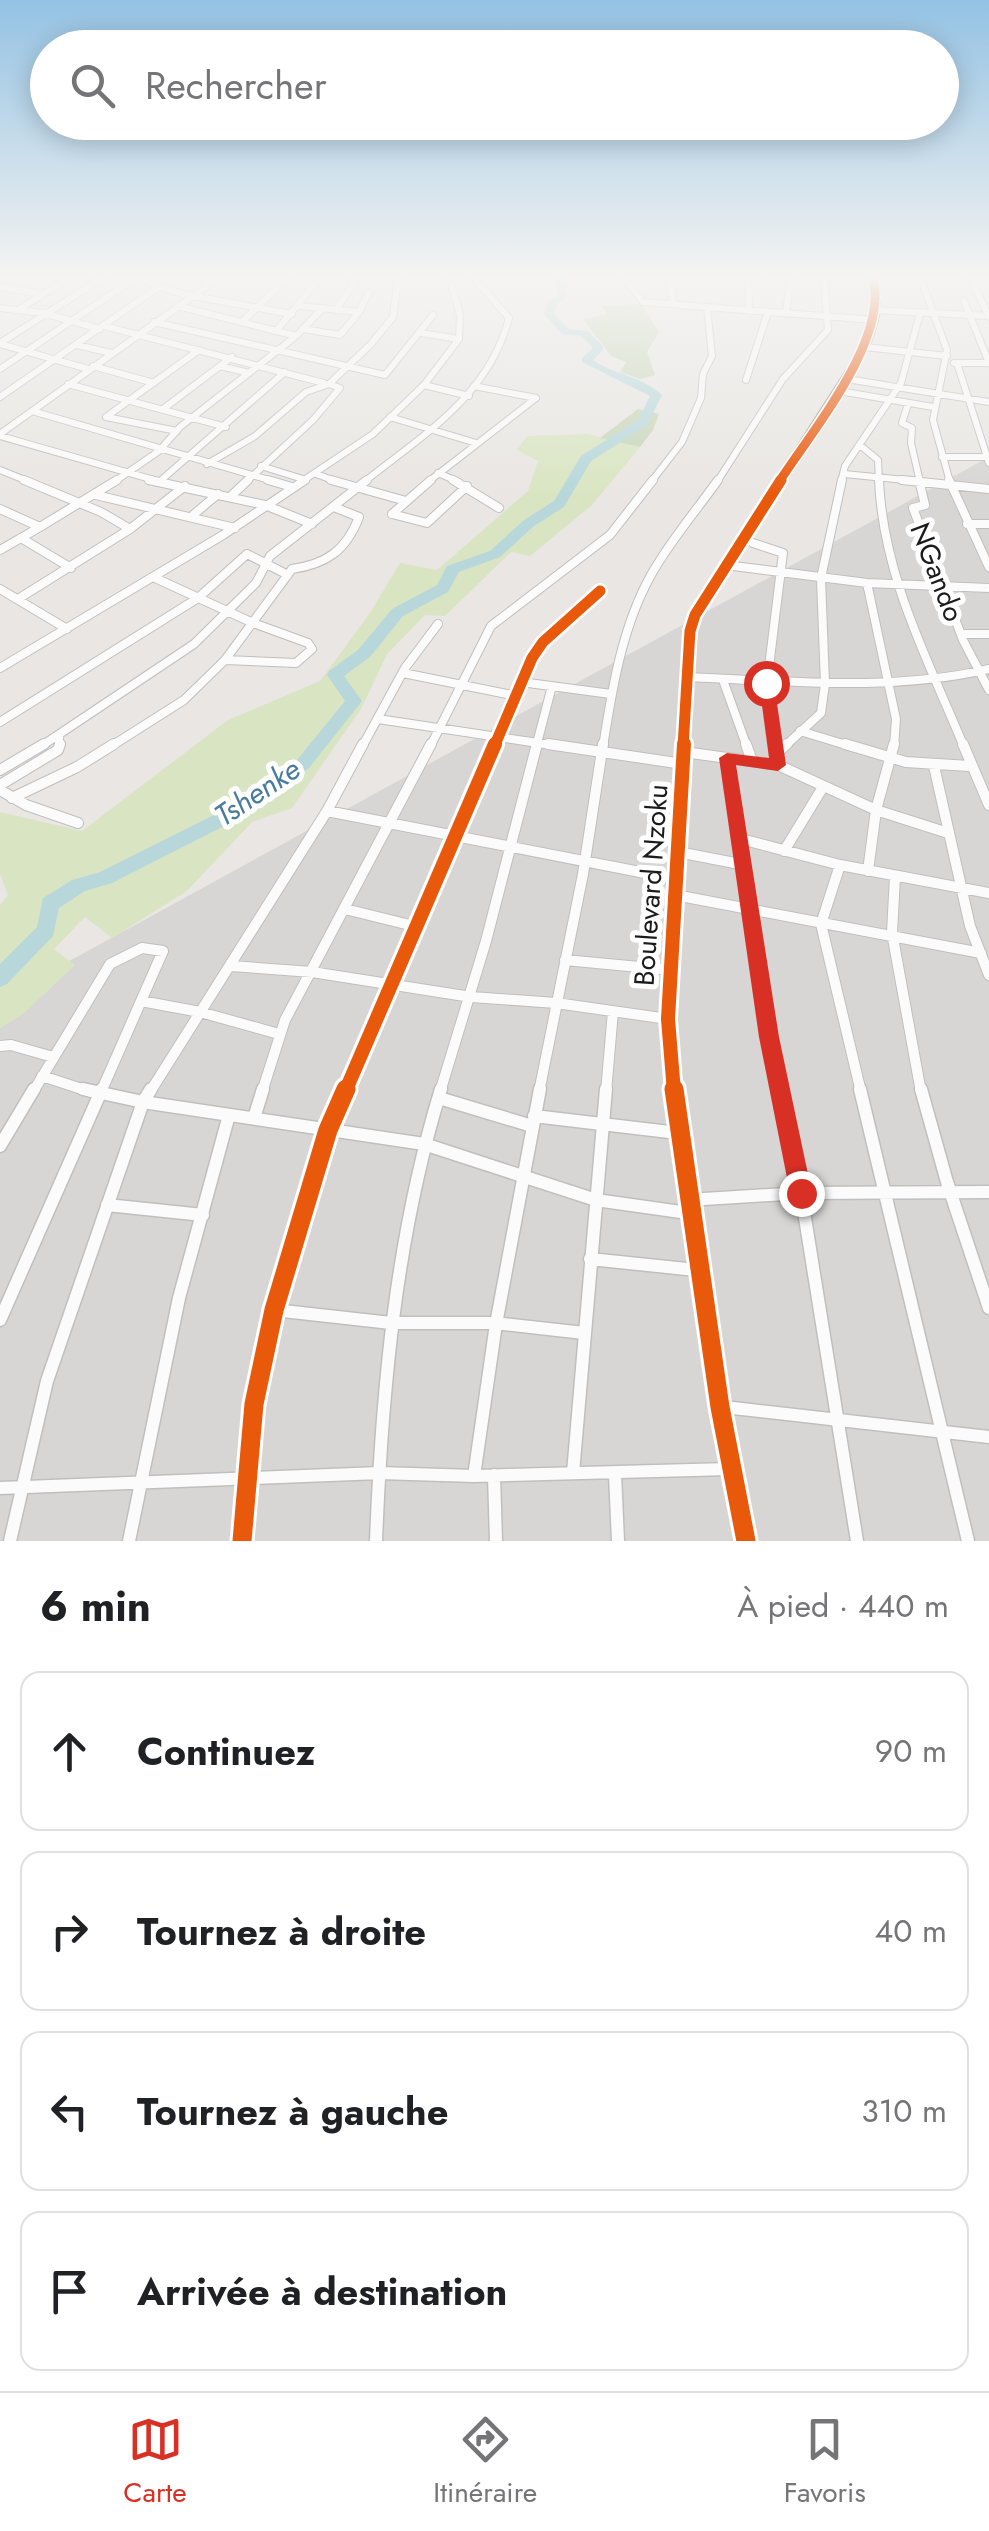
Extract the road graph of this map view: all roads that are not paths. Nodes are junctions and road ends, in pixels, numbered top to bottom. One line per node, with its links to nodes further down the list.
1 (18, 351): 20 (street)
2 (26, 351): 20 (street)
3 (70, 351): 23 (street)
4 (102, 351): 21 (street)
5 (113, 351): 21 (street)
6 (198, 351): 35 (street)
7 (203, 351): 22 (street)
8 (276, 351): 27 (street); 30 (street)
9 (363, 351): 30 (street)
10 (406, 351): 30 (street)
11 (450, 351): 38 (street)
12 (498, 351): 40 (street)
13 (711, 351): 140 (street)
14 (755, 351): 34 (street)
15 (804, 351): 145 (street)
16 (863, 351): 39 (street, Boulevard Nzoku)
17 (899, 351): 19 (street)
18 (945, 351): 24 (street)
19 (908, 352): 24 (street); 41 (street)
20 (23, 353): 23 (street); 31 (street)
21 (110, 353): 29 (street)
22 (232, 357): 27 (street); 28 (street)
23 (60, 359): 29 (street); 44 (street)
24 (947, 359): 25 (street); 42 (street)
25 (957, 363): 26 (street); 46 (street)
26 (989, 363)
27 (259, 365): 32 (street); 33 (street)
28 (220, 366): 33 (street); 51 (street)
29 (91, 367): 35 (street); 36 (street)
30 (344, 367): 37 (street)
31 (0, 369)
32 (284, 372): 37 (street); 58 (street)
33 (249, 373): 54 (street)
34 (746, 380)
35 (154, 383): 47 (street)
36 (68, 384): 47 (street); 52 (street)
37 (326, 384): 68 (street); 69 (street)
38 (424, 385): 43 (street); 55 (street)
39 (843, 385): 41 (street); 45 (street); 108 (street, Boulevard Nzoku)
40 (474, 386): 43 (street); 62 (street)
41 (898, 390): 42 (street); 45 (street)
42 (940, 395): 46 (street); 50 (street)
43 (469, 396): 59 (street)
44 (0, 397)
45 (890, 400): 49 (street); 63 (street)
46 (966, 400): 48 (street); 67 (street)
47 (128, 401): 51 (street); 57 (street)
48 (989, 402)
49 (908, 404): 50 (street); 79 (street)
50 (933, 407): 65 (street)
51 (161, 408): 54 (street); 57 (street)
52 (32, 412): 56 (street); 64 (street)
53 (0, 418): 56 (street)
54 (192, 418): 58 (street); 60 (street)
55 (390, 418): 59 (street); 73 (street)
56 (14, 424): 61 (street)
57 (152, 426): 60 (street)
58 (226, 426): 66 (street)
59 (432, 428): 62 (street); 85 (street)
60 (177, 431): 64 (street)
61 (0, 435): 72 (street)
62 (476, 443): 71 (street)
63 (861, 446): 74 (street); 76 (street)
64 (159, 451): 66 (street); 72 (street)
65 (942, 457): 67 (street); 82 (street)
66 (185, 458): 68 (street); 78 (street)
67 (988, 459)
68 (208, 464): 75 (street)
69 (261, 466): 75 (street); 77 (street)
70 (0, 470): 90 (street)
71 (438, 473): 81 (street); 89 (street)
72 (126, 474): 78 (street); 87 (street)
73 (316, 474): 77 (street); 85 (street)
74 (844, 474): 76 (street); 114 (street)
75 (250, 477): 83 (street); 88 (street)
76 (879, 478): 79 (street); 116 (street)
77 (306, 480): 83 (street)
78 (159, 482): 80 (street)
79 (920, 483): 82 (street); 95 (street)
80 (185, 486): 86 (street); 93 (street)
81 (467, 486): 89 (street); 94 (street)
82 (953, 486): 84 (street); 99 (street)
83 (292, 487): 91 (street)
84 (989, 488)
85 (355, 489): 89 (street); 92 (street)
86 (218, 494): 88 (street); 97 (street)
87 (96, 495): 90 (street); 93 (street)
88 (230, 496): 91 (street)
89 (406, 501)
90 (83, 504): 101 (street); 103 (street)
91 (265, 505): 98 (street); 102 (street)
92 (334, 507): 98 (street); 112 (street)
93 (161, 508): 97 (street); 103 (street)
94 (499, 508)
95 (913, 508): 117 (street, NGando)
96 (0, 509): 101 (street)
97 (192, 515): 102 (street)
98 (312, 524): 107 (street)
99 (967, 524): 100 (street); 110 (street)
100 (989, 524)
101 (40, 528): 104 (street)
102 (235, 528): 113 (street)
103 (130, 529): 109 (street)
104 (22, 538): 106 (street); 109 (street)
105 (752, 543): 111 (street)
106 (0, 550)
107 (268, 564): 112 (street); 122 (street); 124 (street)
108 (726, 565): 111 (street); 135 (street, Boulevard Nzoku)
109 (71, 568): 121 (street)
110 (989, 568)
111 (780, 573): 114 (street); 139 (street)
112 (288, 575): 125 (street)
113 (153, 577): 122 (street); 127 (street)
114 (821, 578): 115 (street); 141 (street)
115 (867, 582): 116 (street); 142 (street)
116 (896, 583): 117 (street); 137 (street)
117 (942, 585): 118 (street); 128 (street, NGando)
118 (989, 588)
119 (0, 589): 121 (street)
120 (600, 591): 138 (street)
121 (15, 598): 123 (street); 127 (street)
122 (198, 598): 124 (street); 148 (street)
123 (0, 604)
124 (229, 612): 125 (street); 151 (street)
125 (253, 623): 130 (street); 130 (street)
126 (438, 624): 134 (street)
127 (67, 629): 131 (street)
128 (960, 634): 129 (street); 133 (street, NGando)
129 (989, 634)
130 (225, 660): 166 (street)
131 (0, 668)
132 (989, 669): 133 (street)
133 (977, 670): 137 (street); 144 (street, NGando)
134 (402, 673): 140 (street); 147 (street)
135 (687, 678): 136 (street); 157 (street, Boulevard Nzoku)
136 (723, 680): 139 (street); 160 (street)
137 (936, 681): 142 (street); 164 (street)
138 (521, 682): 143 (street); 146 (street)
139 (766, 683): 141 (street); 154 (street)
140 (459, 684): 146 (street); 149 (street)
141 (825, 684): 142 (street); 150 (street)
142 (888, 684): 159 (street)
143 (552, 686): 145 (street); 153 (street)
144 (989, 690)
145 (611, 694): 155 (street)
146 (517, 696): 152 (street)
147 (378, 719): 149 (street); 172 (street)
148 (0, 722)
149 (439, 730): 152 (street); 174 (street)
150 (800, 731): 154 (street); 159 (street)
151 (58, 736): 156 (street); 163 (street)
152 (498, 738): 153 (street); 176 (street)
153 (538, 743): 155 (street); 178 (street)
154 (779, 751): 161 (street)
155 (602, 753): 157 (street); 181 (street)
156 (45, 758): 166 (street); 168 (street)
157 (683, 758): 158 (street); 179 (street, Boulevard Nzoku)
158 (727, 758): 160 (street); 177 (street)
159 (893, 759): 162 (street); 171 (street)
160 (752, 760): 161 (street)
161 (778, 765): 167 (street)
162 (934, 766): 164 (street); 175 (street)
163 (0, 770)
164 (971, 770): 165 (street); 170 (street)
165 (989, 774)
166 (58, 778): 169 (street)
167 (823, 787): 171 (street); 180 (street)
168 (0, 788): 169 (street)
169 (12, 798): 173 (street)
170 (989, 806)
171 (876, 810): 175 (street); 184 (street)
172 (327, 811): 174 (street); 196 (street)
173 (78, 824)
174 (387, 825): 176 (street); 189 (street)
175 (948, 833): 187 (street)
176 (455, 838): 178 (street); 192 (street)
177 (740, 839): 180 (street); 183 (street)
178 (510, 848): 181 (street); 201 (street)
179 (678, 852): 183 (street); 186 (street, Boulevard Nzoku)
180 (784, 852): 182 (street)
181 (585, 863): 186 (street); 195 (street)
182 (840, 865): 184 (street); 191 (street)
183 (745, 866): 190 (street)
184 (868, 870): 185 (street)
185 (895, 876): 187 (street); 193 (street)
186 (676, 887): 190 (street); 197 (street, Boulevard Nzoku)
187 (962, 888): 188 (street); 194 (street)
188 (989, 893)
189 (345, 909): 192 (street); 198 (street)
190 (752, 909): 191 (street); 224 (street)
191 (822, 924): 193 (street); 225 (street)
192 (418, 927): 200 (street)
193 (893, 938): 194 (street); 226 (street)
194 (981, 953): 199 (street)
195 (566, 960): 197 (street); 203 (street)
196 (231, 966): 198 (street); 205 (street)
197 (671, 970): 206 (street, Boulevard Nzoku)
198 (312, 972): 200 (street); 207 (street)
199 (989, 975)
200 (394, 983): 201 (street); 218 (street)
201 (471, 996): 203 (street); 212 (street)
202 (141, 1001): 205 (street); 209 (street); 211 (street)
203 (556, 1003): 204 (street); 216 (street)
204 (613, 1011): 206 (street); 217 (street)
205 (200, 1012): 207 (street); 213 (street)
206 (668, 1018): 219 (street, Boulevard Nzoku)
207 (280, 1034): 215 (street)
208 (0, 1046): 209 (street)
209 (53, 1057): 210 (street)
210 (42, 1076): 211 (street); 221 (street)
211 (98, 1094): 213 (street); 235 (street)
212 (439, 1098): 216 (street); 220 (street)
213 (143, 1102): 214 (street); 228 (street)
214 (229, 1115): 215 (street); 230 (street)
215 (254, 1118): 218 (street)
216 (533, 1121): 217 (street); 222 (street)
217 (602, 1125): 219 (street); 227 (street)
218 (328, 1130): 220 (street); 234 (street)
219 (678, 1133): 229 (street, Boulevard Nzoku)
220 (424, 1144): 222 (street); 236 (street)
221 (0, 1146)
222 (524, 1176): 227 (street); 237 (street)
223 (989, 1192): 226 (street)
224 (801, 1193): 225 (street); 229 (street); 240 (street)
225 (886, 1194): 226 (street); 241 (street)
226 (948, 1194): 233 (street)
227 (596, 1200): 229 (street); 231 (street)
228 (107, 1205): 230 (street); 252 (street)
229 (689, 1207): 232 (street, Boulevard Nzoku)
230 (202, 1215): 250 (street)
231 (590, 1258): 232 (street); 238 (street)
232 (699, 1270): 239 (street, Boulevard Nzoku)
233 (989, 1308)
234 (274, 1310): 236 (street); 249 (street)
235 (0, 1320)
236 (392, 1323): 237 (street); 244 (street)
237 (494, 1323): 238 (street); 248 (street)
238 (584, 1333): 245 (street)
239 (720, 1406): 240 (street); 243 (street, Boulevard Nzoku)
240 (839, 1422): 241 (street); 260 (street)
241 (943, 1434): 242 (street); 261 (street)
242 (989, 1437)
243 (732, 1469): 246 (street); 259 (street, Boulevard Nzoku)
244 (380, 1473): 248 (street); 249 (street); 256 (street)
245 (573, 1473): 246 (street); 247 (street)
246 (615, 1474): 258 (street)
247 (494, 1475): 248 (street); 257 (street)
248 (474, 1476)
249 (247, 1481): 250 (street); 255 (street)
250 (140, 1485): 252 (street); 254 (street)
251 (0, 1488): 252 (street)
252 (21, 1489): 253 (street)
253 (10, 1541)
254 (128, 1541)
255 (242, 1541)
256 (376, 1541)
257 (496, 1541)
258 (618, 1541)
259 (746, 1541)
260 (858, 1541)
261 (968, 1541)

